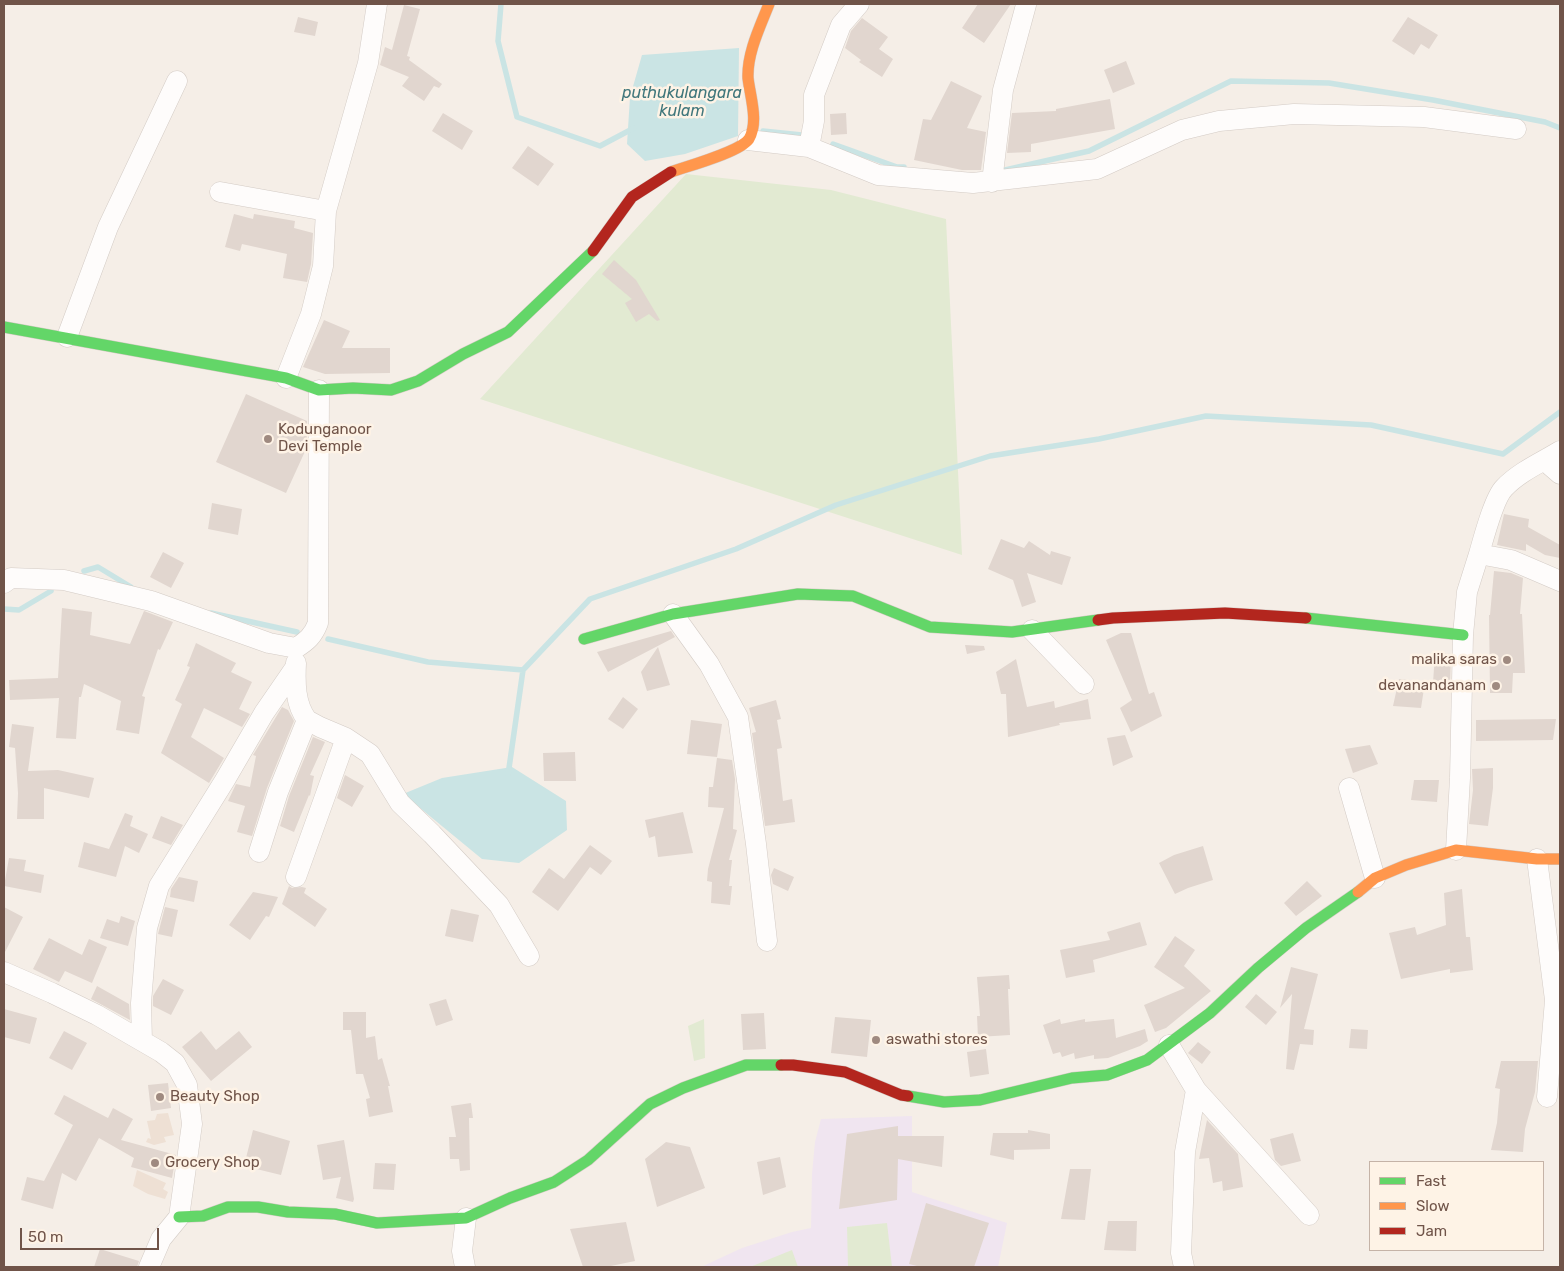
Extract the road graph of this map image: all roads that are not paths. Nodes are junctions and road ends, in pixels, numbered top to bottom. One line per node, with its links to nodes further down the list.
1 (377, 4): 11 (street)
2 (769, 4): 7 (street)
3 (859, 4): 8 (street)
4 (1026, 5): 9 (street)
5 (177, 81): 13 (street)
6 (1516, 129): 9 (street)
7 (748, 140): 8 (street); 15 (street)
8 (809, 147): 9 (street)
9 (992, 182)
10 (220, 192): 11 (street)
11 (326, 211): 14 (street)
12 (4, 327): 13 (street)
13 (67, 337): 14 (street)
14 (286, 378): 15 (street)
15 (319, 390): 25 (street)
16 (1552, 456): 17 (street); 18 (street)
17 (1560, 474)
18 (1479, 554): 19 (street); 23 (street)
19 (1560, 581)
20 (4, 583): 25 (street)
21 (673, 614): 22 (street); 24 (street); 36 (street)
22 (1032, 630): 23 (street); 26 (street)
23 (1463, 635): 30 (street)
24 (584, 638)
25 (296, 658): 27 (street); 39 (street)
26 (1084, 684)
27 (307, 720): 28 (street); 31 (street)
28 (346, 738): 34 (street); 37 (street)
29 (1350, 788): 35 (street)
30 (1456, 850): 32 (street); 35 (street)
31 (259, 852)
32 (1537, 858): 33 (street); 42 (street)
33 (1560, 859)
34 (296, 877)
35 (1375, 878): 40 (street)
36 (767, 941)
37 (529, 956)
38 (4, 972): 39 (street)
39 (142, 1042): 44 (street)
40 (1169, 1046): 41 (street); 45 (street)
41 (1196, 1090): 43 (street); 48 (street)
42 (1547, 1097)
43 (1309, 1215)
44 (179, 1217): 45 (street); 46 (street)
45 (466, 1218): 47 (street)
46 (149, 1267)
47 (465, 1267)
48 (1184, 1267)

